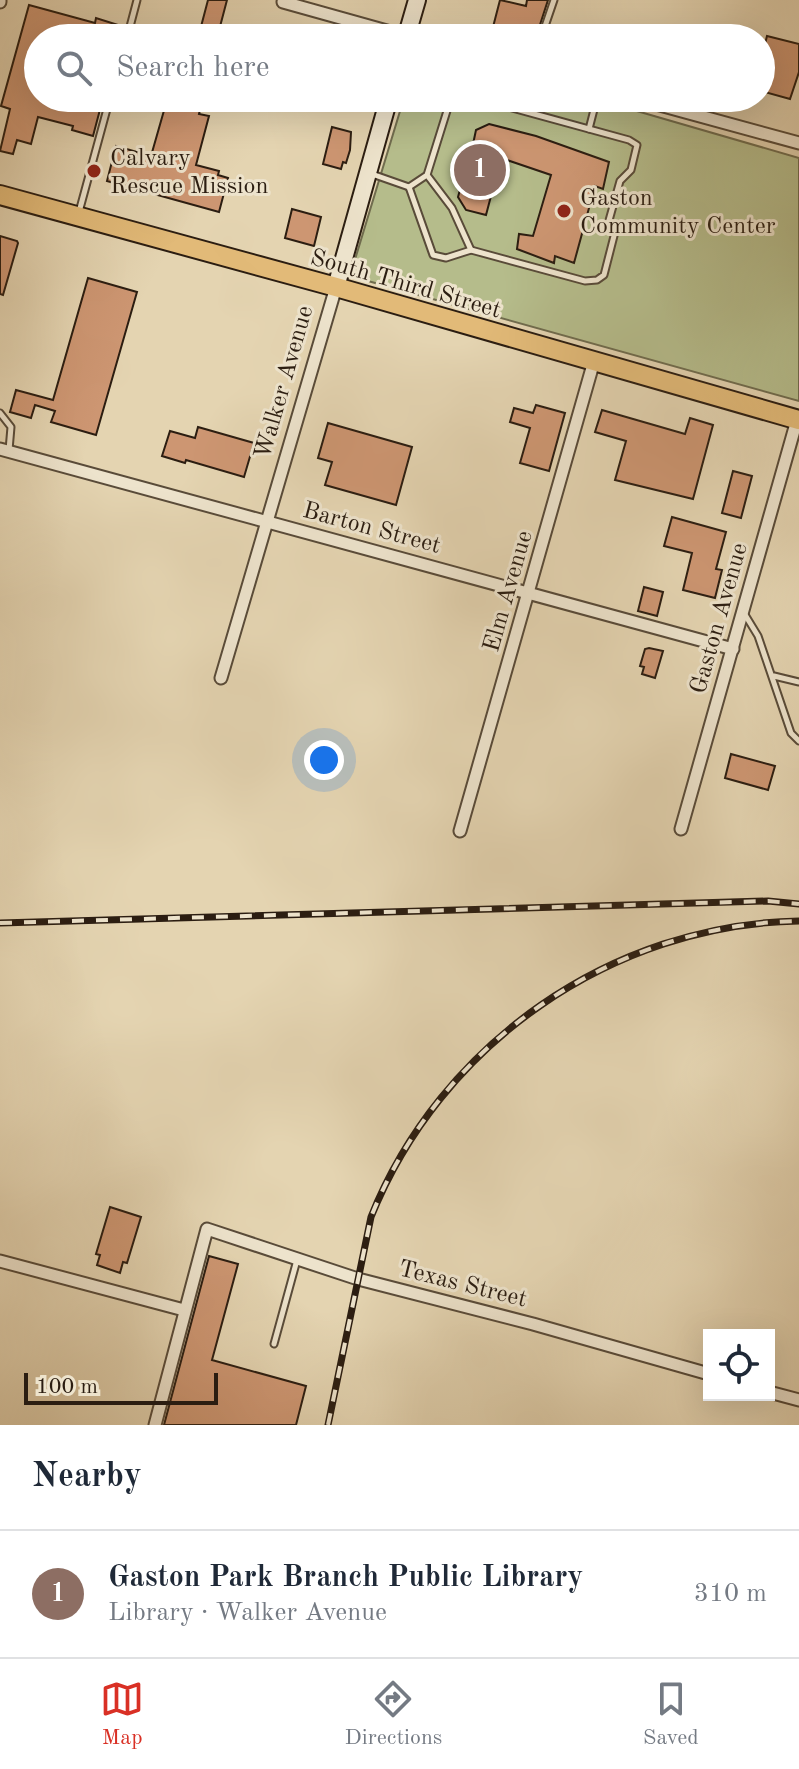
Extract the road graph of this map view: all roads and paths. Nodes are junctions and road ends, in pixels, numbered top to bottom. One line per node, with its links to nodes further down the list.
1 (137, 0): 5 (lane)
2 (417, 0): 7 (street)
3 (554, 0): 8 (lane)
4 (283, 2): 6 (street)
5 (131, 24)
6 (359, 24)
7 (411, 24)
8 (546, 24)
9 (106, 112): 21 (lane)
10 (385, 112): 17 (street, Walker Avenue)
11 (447, 112): 18 (lane)
12 (527, 112): 15 (lane)
13 (593, 112): 15 (lane)
14 (686, 112): 16 (street)
15 (589, 129): 22 (lane)
16 (799, 142)
17 (368, 173): 19 (lane); 23 (street, Walker Avenue)
18 (427, 175): 19 (lane); 22 (lane)
19 (409, 187): 22 (lane)
20 (0, 195): 21 (main road, South Third Street)
21 (78, 216): 23 (main road, South Third Street)
22 (471, 250)
23 (336, 287): 24 (main road, South Third Street); 28 (street, Walker Avenue)
24 (594, 361): 26 (main road, South Third Street); 29 (street, Elm Avenue)
25 (0, 413): 27 (lane)
26 (798, 420): 30 (street, Gaston Avenue)
27 (4, 450): 28 (street, Barton Street)
28 (267, 521): 29 (street, Barton Street); 33 (street, Walker Avenue)
29 (530, 594): 31 (street, Barton Street); 37 (street, Elm Avenue)
30 (743, 612): 31 (street, Gaston Avenue); 32 (lane)
31 (733, 649): 36 (street, Gaston Avenue)
32 (773, 676): 34 (lane); 35 (lane)
33 (221, 678)
34 (799, 682)
35 (799, 741)
36 (681, 829)
37 (460, 831)
38 (297, 1259): 40 (street, Texas Street); 41 (lane); 42 (street, Texas Street)
39 (0, 1261): 40 (street)
40 (184, 1310): 45 (street)
41 (274, 1344)
42 (703, 1372)
43 (775, 1394): 44 (street)
44 (799, 1400)
45 (155, 1425)

